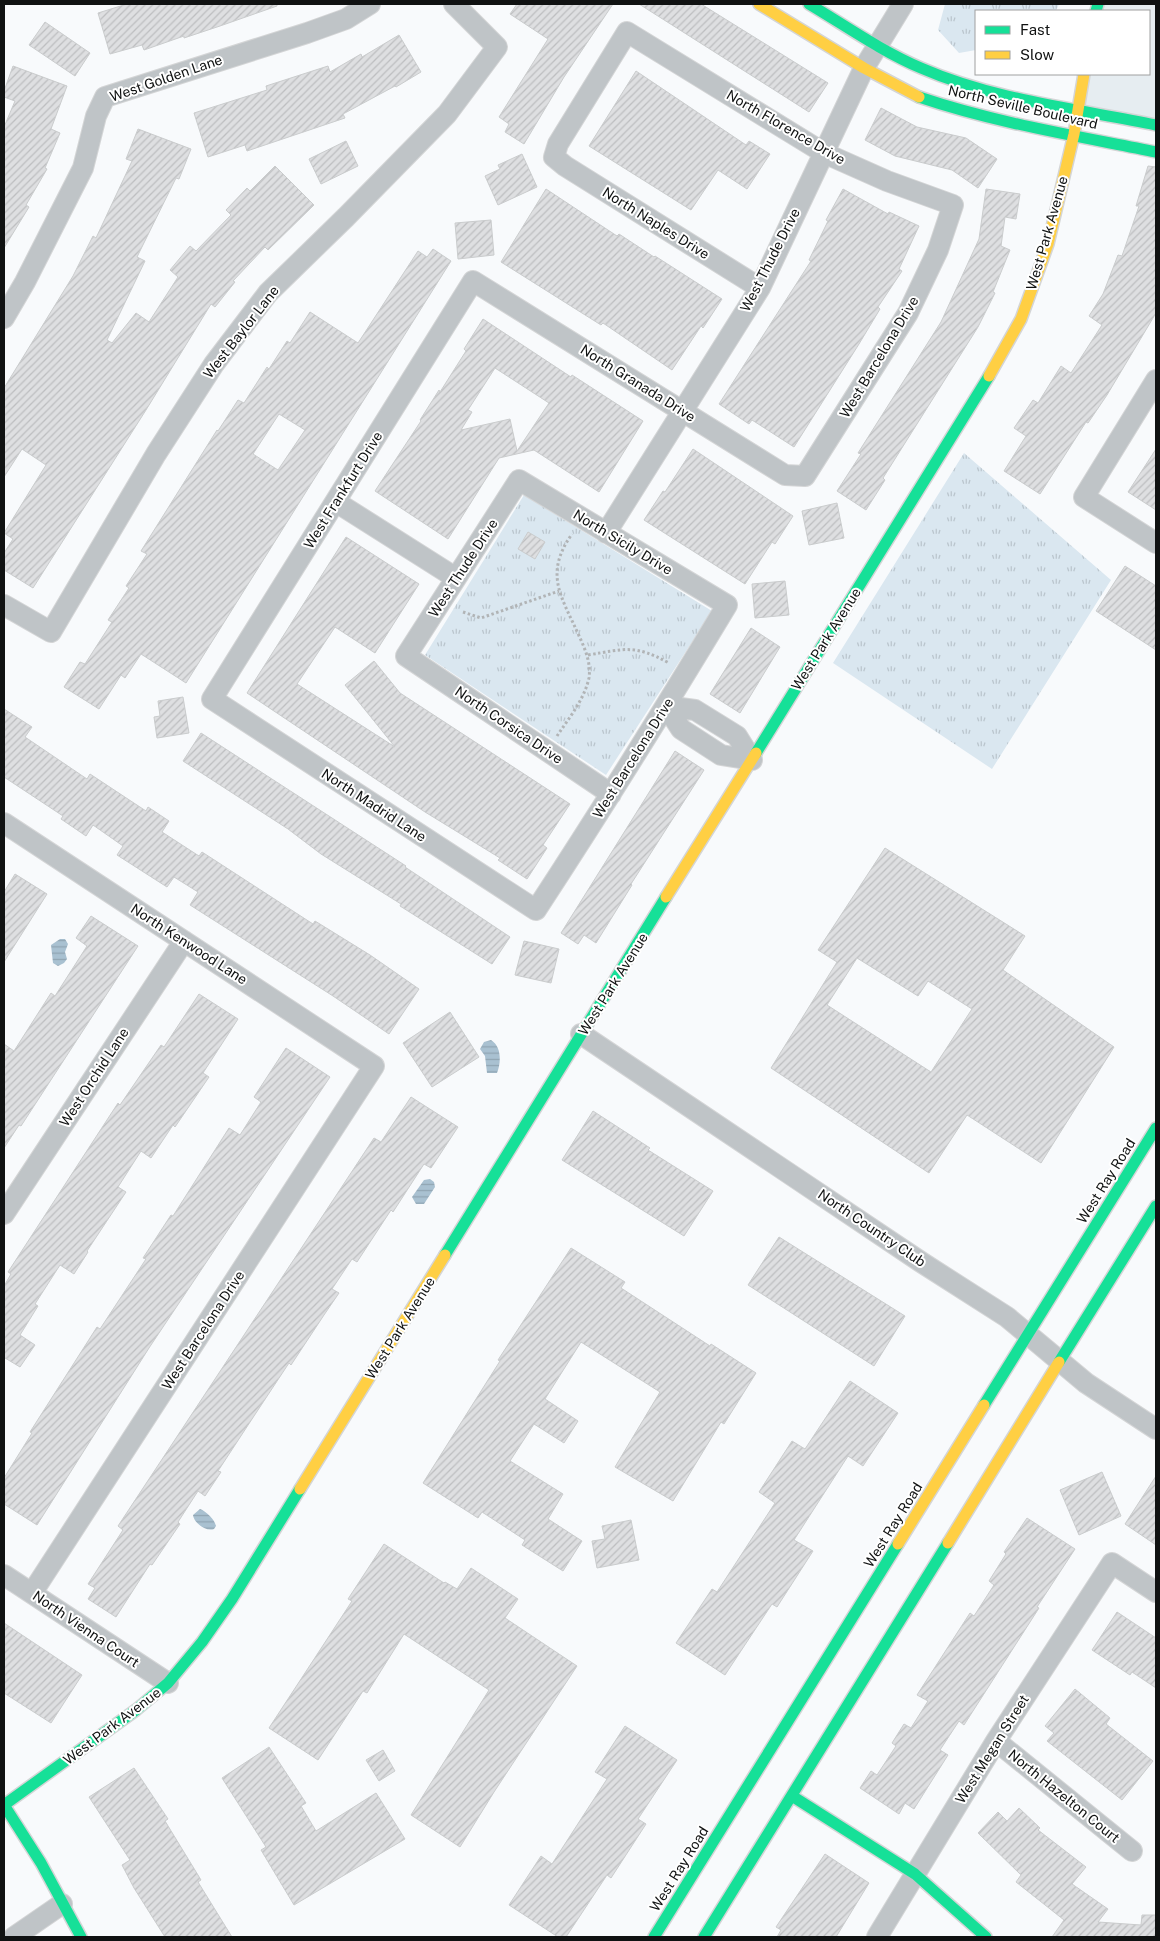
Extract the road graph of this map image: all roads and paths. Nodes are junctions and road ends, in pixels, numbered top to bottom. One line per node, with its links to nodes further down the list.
1 (370, 4): 18 (street, West Golden Lane)
2 (454, 4): 29 (street, West Baylor Lane)
3 (759, 4): 7 (street, North Seville Boulevard)
4 (809, 4): 6 (street, North Seville Boulevard)
5 (903, 4): 6 (street, West Thude Drive)
6 (877, 46): 7 (street, West Thude Drive); 9 (street, North Seville Boulevard)
7 (864, 68): 11 (street, North Seville Boulevard); 13 (street, West Thude Drive)
8 (1084, 75): 9 (street, West Park Avenue)
9 (1078, 109): 10 (street, North Seville Boulevard); 11 (street, West Park Avenue)
10 (1156, 125)
11 (1074, 134): 12 (street, North Seville Boulevard); 38 (street, West Park Avenue)
12 (1156, 152)
13 (824, 153): 14 (street, North Florence Drive); 15 (street, North Florence Drive); 17 (street, West Thude Drive)
14 (554, 157): 17 (street, North Naples Drive)
15 (953, 205): 21 (street, West Barcelona Drive)
16 (473, 281): 20 (street, North Granada Drive); 23 (street, West Frankfurt Drive)
17 (760, 288): 20 (street, West Thude Drive)
18 (4, 318)
19 (1156, 380): 26 (street)
20 (683, 411): 21 (street, North Granada Drive); 25 (street, West Thude Drive)
21 (805, 476)
22 (519, 480): 24 (street, North Sicily Drive); 27 (street, West Thude Drive)
23 (336, 502): 27 (street); 35 (street, West Frankfurt Drive)
24 (583, 517): 25 (street, North Sicily Drive); 28 (path)
25 (606, 533): 30 (street, North Sicily Drive)
26 (1156, 543)
27 (456, 578): 33 (street, West Thude Drive)
28 (559, 591): 31 (path); 32 (path)
29 (4, 605)
30 (727, 605): 36 (street, West Barcelona Drive)
31 (463, 612)
32 (588, 655): 34 (path); 37 (path)
33 (406, 656): 37 (street, North Corsica Drive)
34 (669, 663)
35 (212, 700): 41 (street, North Madrid Lane)
36 (666, 706): 38 (street); 39 (street, West Barcelona Drive)
37 (548, 751): 39 (street, North Corsica Drive)
38 (752, 760): 43 (street, West Park Avenue)
39 (612, 794): 41 (street, West Barcelona Drive)
40 (4, 823): 42 (street, North Kenwood Lane)
41 (536, 910)
42 (184, 941): 44 (street, North Kenwood Lane); 47 (street, West Orchid Lane)
43 (582, 1034): 48 (street, North Country Club); 54 (street, West Park Avenue)
44 (374, 1066): 53 (street, West Barcelona Drive)
45 (1156, 1128): 48 (street, West Ray Road)
46 (1156, 1206): 49 (street)
47 (4, 1214)
48 (1029, 1334): 49 (street, North Country Club); 63 (street, West Ray Road)
49 (1060, 1361): 50 (street, North Country Club); 56 (street)
50 (1156, 1429)
51 (4, 1575): 53 (street, North Vienna Court)
52 (1156, 1592): 55 (street, West Megan Street)
53 (32, 1593): 54 (street, North Vienna Court)
54 (168, 1683): 57 (street, West Park Avenue)
55 (996, 1742): 58 (street, North Hazelton Court); 59 (street, West Megan Street)
56 (792, 1796): 59 (street); 64 (street)
57 (4, 1805): 60 (street)
58 (1132, 1851)
59 (915, 1874): 65 (street, West Megan Street); 66 (street)
60 (62, 1904): 61 (street); 62 (street)
61 (14, 1937)
62 (81, 1937)
63 (654, 1937)
64 (704, 1937)
65 (877, 1937)
66 (986, 1937)

